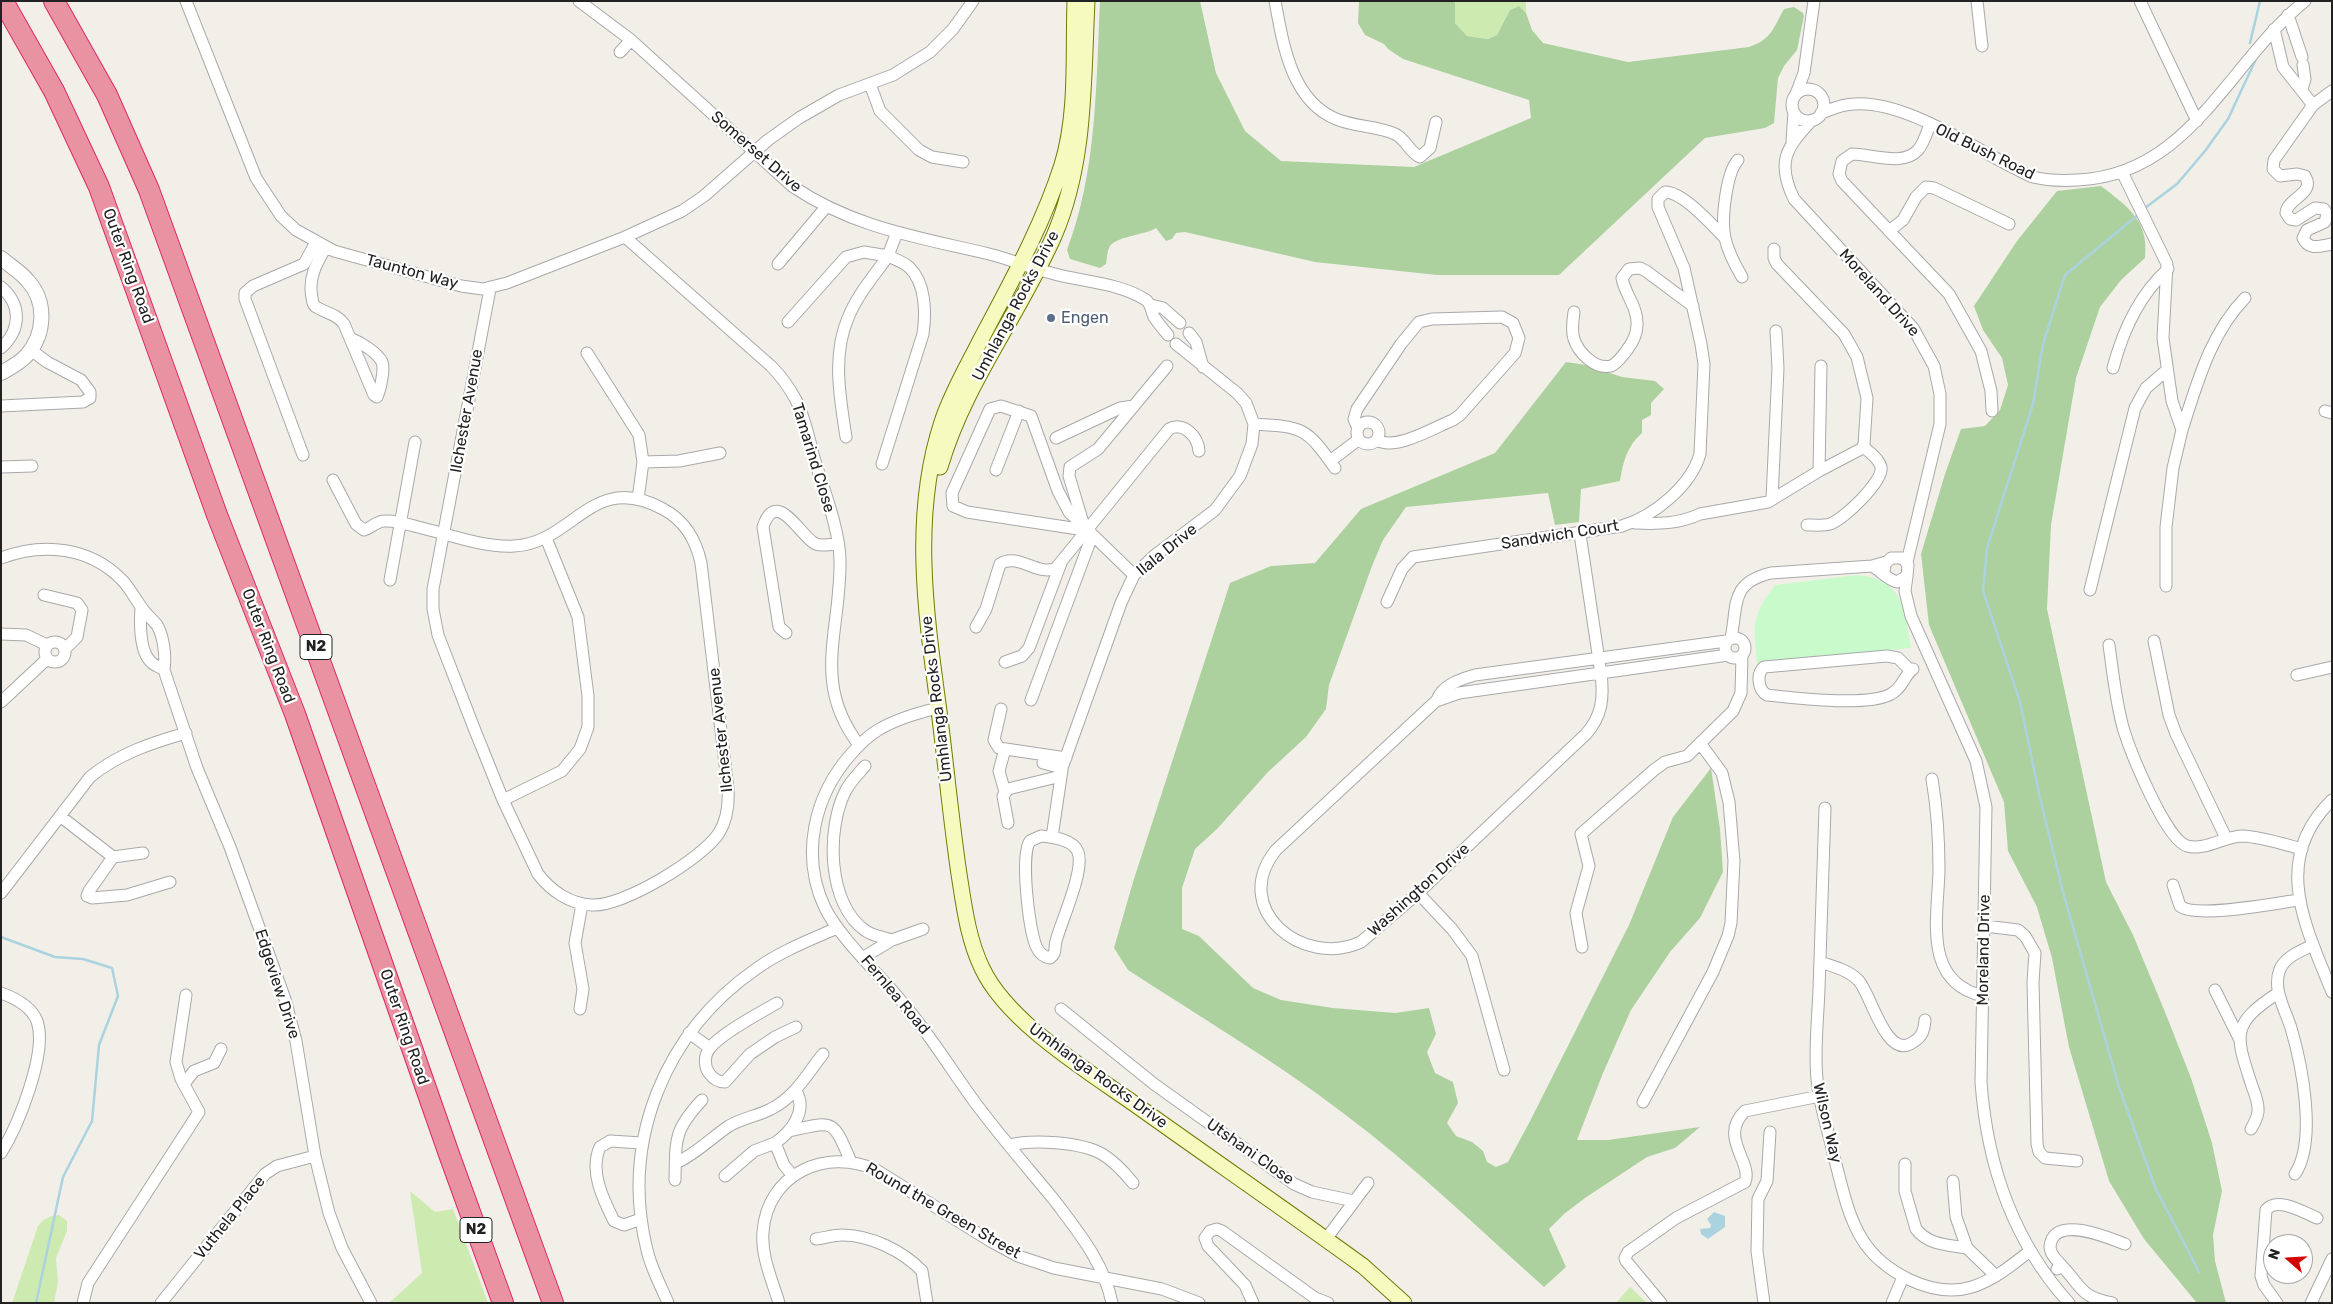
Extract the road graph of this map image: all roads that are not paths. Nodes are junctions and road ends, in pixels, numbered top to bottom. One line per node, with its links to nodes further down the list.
1 (3, 1): 240 (highway, Outer Ring Road / N2)
2 (54, 1): 241 (highway, N2)
3 (186, 1): 45 (street, Taunton Way)
4 (579, 1): 15 (street, Somerset Drive)
5 (973, 1): 19 (street, Taunton Way)
6 (1075, 1): 49 (main road, Umhlanga Rocks Drive)
7 (1087, 1): 51 (main road, Umhlanga Rocks Drive)
8 (1275, 1): 31 (street)
9 (1814, 1): 18 (street)
10 (1976, 1): 16 (street)
11 (2140, 1): 30 (street)
12 (2305, 1): 13 (street, Old Bush Road)
13 (2288, 15): 14 (street, Old Bush Road); 21 (street)
14 (2274, 29): 21 (street); 30 (street, Old Bush Road)
15 (631, 40): 17 (street); 34 (street, Somerset Drive)
16 (1982, 46)
17 (620, 52)
18 (1804, 73): 20 (street); 23 (street)
19 (870, 84): 34 (street, Taunton Way); 36 (street)
20 (1810, 89): 23 (street); 24 (street)
21 (2302, 89): 25 (street)
22 (2332, 91): 25 (street)
23 (1796, 94): 27 (street)
24 (1821, 97): 26 (street); 28 (street)
25 (2312, 104): 44 (street)
26 (1837, 106): 28 (street, Old Bush Road); 32 (street, Old Bush Road)
27 (1794, 112): 29 (street); 33 (street, Moreland Drive)
28 (1821, 113): 29 (street)
29 (1812, 120): 33 (street, Moreland Drive)
30 (2197, 121): 37 (street, Old Bush Road)
31 (1436, 122)
32 (1930, 124): 37 (street, Old Bush Road); 40 (street)
33 (1792, 141): 111 (street, Moreland Drive)
34 (754, 152): 38 (street, Somerset Drive); 42 (street, Taunton Way)
35 (1738, 160): 43 (street)
36 (963, 162)
37 (2122, 172): 52 (street)
38 (826, 207): 41 (street, Somerset Drive); 50 (street)
39 (2008, 224): 40 (street)
40 (1889, 231): 79 (street)
41 (897, 232): 47 (street); 49 (street, Somerset Drive)
42 (625, 237): 55 (street, Taunton Way); 109 (street, Tamarind Close)
43 (1724, 237): 53 (street); 58 (street, Sandwich Court)
44 (2332, 244)
45 (321, 245): 55 (street, Taunton Way); 65 (street); 91 (street)
46 (1774, 250): 88 (street)
47 (890, 252): 60 (street); 83 (street); 93 (street)
48 (1, 258): 68 (street)
49 (1021, 262): 51 (street); 101 (main road, Umhlanga Rocks Drive)
50 (778, 264)
51 (1038, 269): 57 (street); 101 (main road, Umhlanga Rocks Drive)
52 (2168, 269): 73 (street); 74 (street)
53 (1742, 277)
54 (1, 287): 67 (street)
55 (490, 289): 105 (street, Ilchester Avenue)
56 (2245, 298): 82 (street)
57 (1150, 305): 61 (street); 64 (street)
58 (1693, 306): 59 (street); 103 (street, Sandwich Court)
59 (1574, 312)
60 (788, 322)
61 (1180, 323)
62 (1776, 331): 100 (street)
63 (1189, 333): 72 (street)
64 (1168, 335)
65 (350, 338)
66 (1176, 344): 72 (street)
67 (1, 348)
68 (31, 350): 75 (street); 76 (street)
69 (587, 353): 92 (street)
70 (1168, 366): 77 (street)
71 (1821, 366): 97 (street)
72 (1203, 367): 80 (street)
73 (2113, 368)
74 (2167, 370): 82 (street); 119 (street)
75 (1, 373)
76 (1, 406)
77 (1134, 406): 84 (street); 106 (street)
78 (1019, 411): 96 (street); 106 (street); 106 (street)
79 (1992, 412)
80 (1254, 424): 85 (street); 114 (street, Ilala Drive)
81 (1358, 428): 85 (street); 86 (street); 86 (street)
82 (2182, 430): 118 (street)
83 (846, 437)
84 (1056, 438)
85 (1358, 440): 86 (street)
86 (1377, 440)
87 (415, 442): 102 (street)
88 (1863, 447): 97 (street); 104 (street)
89 (1199, 451): 106 (street)
90 (720, 453): 92 (street)
91 (303, 454)
92 (643, 462): 99 (street)
93 (882, 464)
94 (32, 466): 95 (street)
95 (1, 467)
96 (996, 470)
97 (1819, 471): 100 (street)
98 (333, 480): 102 (street)
99 (638, 499): 108 (street, Ilchester Avenue); 171 (street, Ilchester Avenue)
100 (1772, 499): 103 (street)
101 (926, 514): 145 (main road, Umhlanga Rocks Drive)
102 (400, 522): 105 (street); 116 (street)
103 (1633, 523): 107 (street, Sandwich Court)
104 (1806, 525)
105 (445, 533): 108 (street, Ilchester Avenue); 156 (street, Ilchester Avenue)
106 (1089, 533): 112 (street); 114 (street); 142 (street)
107 (1580, 534): 122 (street, Sandwich Court); 134 (street, Washington Drive)
108 (546, 538): 156 (street)
109 (838, 544): 125 (street); 149 (street, Tamarind Close)
110 (1, 558): 123 (street, Edgeview Drive)
111 (1902, 559): 113 (street); 115 (street)
112 (1061, 563): 124 (street); 136 (street)
113 (1885, 567): 117 (street); 127 (street)
114 (1134, 575): 153 (street, Ilala Drive)
115 (1907, 576): 117 (street); 120 (street, Moreland Drive)
116 (390, 580)
117 (1894, 581): 120 (street)
118 (2166, 586)
119 (2090, 590)
120 (1905, 591): 135 (street, Moreland Drive)
121 (44, 595): 131 (street)
122 (1387, 602)
123 (141, 607): 139 (street, Edgeview Drive); 139 (street, Edgeview Drive)
124 (976, 627)
125 (786, 633)
126 (1, 634): 129 (street)
127 (1732, 639): 132 (street); 132 (street); 134 (street, Washington Drive)
128 (2154, 641): 162 (street)
129 (48, 645): 131 (street); 133 (street)
130 (2109, 645): 162 (street)
131 (65, 649): 133 (street)
132 (1735, 656): 140 (street, Washington Drive); 148 (street)
133 (47, 659): 144 (street)
134 (1599, 659): 140 (street, Washington Drive); 143 (street, Washington Drive)
135 (1930, 660): 138 (street); 172 (street, Moreland Drive)
136 (1005, 662)
137 (2332, 667): 141 (street)
138 (1914, 668): 138 (street)
139 (164, 670): 147 (street, Edgeview Drive)
140 (1601, 674): 143 (street, Washington Drive); 169 (street, Washington Drive)
141 (2297, 675)
142 (1031, 700)
143 (1436, 701): 169 (street, Washington Drive)
144 (1, 702)
145 (938, 708): 149 (street, Fernlea Road); 227 (main road, Umhlanga Rocks Drive)
146 (1001, 710): 150 (street)
147 (186, 733): 159 (street); 209 (street, Edgeview Drive)
148 (1700, 743): 177 (street); 201 (street)
149 (859, 745): 173 (street, Fernlea Road)
150 (1005, 749): 153 (street); 155 (street)
151 (1043, 763): 153 (street)
152 (865, 766): 175 (street)
153 (1063, 767): 155 (street); 161 (street, Ilala Drive)
154 (1932, 779): 185 (street)
155 (1005, 792): 160 (street)
156 (503, 800): 171 (street, Ilchester Avenue)
157 (2332, 800): 163 (street)
158 (1825, 808): 179 (street, Wilson Way)
159 (60, 816): 165 (street); 168 (street)
160 (1008, 823)
161 (1052, 838): 161 (street)
162 (2226, 838): 163 (street)
163 (2302, 849): 170 (street)
164 (143, 853): 165 (street)
165 (113, 858): 166 (street)
166 (170, 882)
167 (2173, 885): 170 (street)
168 (1, 893)
169 (1418, 893): 196 (street)
170 (2299, 900): 176 (street)
171 (582, 904): 187 (street)
172 (1985, 926): 185 (street, Moreland Drive); 210 (street)
173 (838, 928): 178 (street, Fernlea Road); 191 (street)
174 (923, 930): 175 (street)
175 (892, 940): 178 (street)
176 (2313, 945): 181 (street); 183 (street)
177 (1582, 947)
178 (864, 957): 207 (street, Fernlea Road)
179 (1820, 962): 189 (street); 199 (street, Wilson Way)
180 (2215, 990): 192 (street)
181 (2332, 992)
182 (1, 993): 208 (street)
183 (2278, 993): 192 (street); 214 (street)
184 (186, 996): 197 (street)
185 (1983, 996): 230 (street, Moreland Drive)
186 (777, 1003): 193 (street)
187 (580, 1009)
188 (1061, 1009): 223 (street, Utshani Close)
189 (1925, 1020)
190 (796, 1027): 193 (street)
191 (689, 1033): 193 (street); 205 (street)
192 (2239, 1038): 202 (street)
193 (710, 1048)
194 (221, 1049): 197 (street)
195 (823, 1054): 198 (street)
196 (1504, 1070)
197 (184, 1084): 237 (street)
198 (796, 1090): 203 (street); 212 (street)
199 (1820, 1096): 218 (street); 236 (street, Wilson Way)
200 (702, 1100): 212 (street)
201 (1643, 1102)
202 (2251, 1129)
203 (789, 1131): 206 (street); 211 (street)
204 (1770, 1132): 222 (street)
205 (642, 1143): 225 (street); 225 (street)
206 (775, 1143): 215 (street); 216 (street)
207 (1010, 1145): 220 (street); 235 (street, Fernlea Road)
208 (1, 1153)
209 (315, 1156): 238 (street, Vuthela Place); 239 (street, Edgeview Drive)
210 (2077, 1161)
211 (851, 1162): 216 (street, Round the Green Street); 235 (street, Round the Green Street)
212 (676, 1163): 217 (street)
213 (1905, 1164): 229 (street)
214 (2295, 1174)
215 (725, 1176)
216 (793, 1176): 243 (street, Round the Green Street)
217 (675, 1180)
218 (1746, 1180): 222 (street); 250 (street)
219 (1953, 1181): 229 (street)
220 (1133, 1183)
221 (1368, 1183): 223 (street)
222 (1760, 1192): 251 (street)
223 (1354, 1201): 227 (street)
224 (2317, 1218): 255 (street)
225 (641, 1220): 242 (street)
226 (816, 1239): 244 (street)
227 (1326, 1239): 249 (main road, Umhlanga Rocks Drive)
228 (2125, 1244): 232 (street)
229 (1967, 1248): 233 (street)
230 (2030, 1252): 233 (street, Wilson Way); 234 (street, Moreland Drive)
231 (2332, 1259): 256 (street)
232 (2062, 1266): 234 (street); 254 (street)
233 (1996, 1276): 236 (street, Wilson Way)
234 (2047, 1276): 253 (street, Moreland Drive)
235 (1104, 1277): 245 (street, Fernlea Road); 246 (street, Round the Green Street)
236 (1903, 1277): 252 (street)
237 (83, 1303)
238 (161, 1303)
239 (371, 1303)
240 (503, 1303)
241 (553, 1303)
242 (668, 1303)
243 (780, 1303)
244 (927, 1303)
245 (1112, 1303)
246 (1199, 1303)
247 (1254, 1303): 248 (street)
248 (1328, 1303)
249 (1404, 1303)
250 (1661, 1303)
251 (1764, 1303)
252 (1892, 1303)
253 (2070, 1303)
254 (2112, 1303)
255 (2277, 1303)
256 (2311, 1303)

